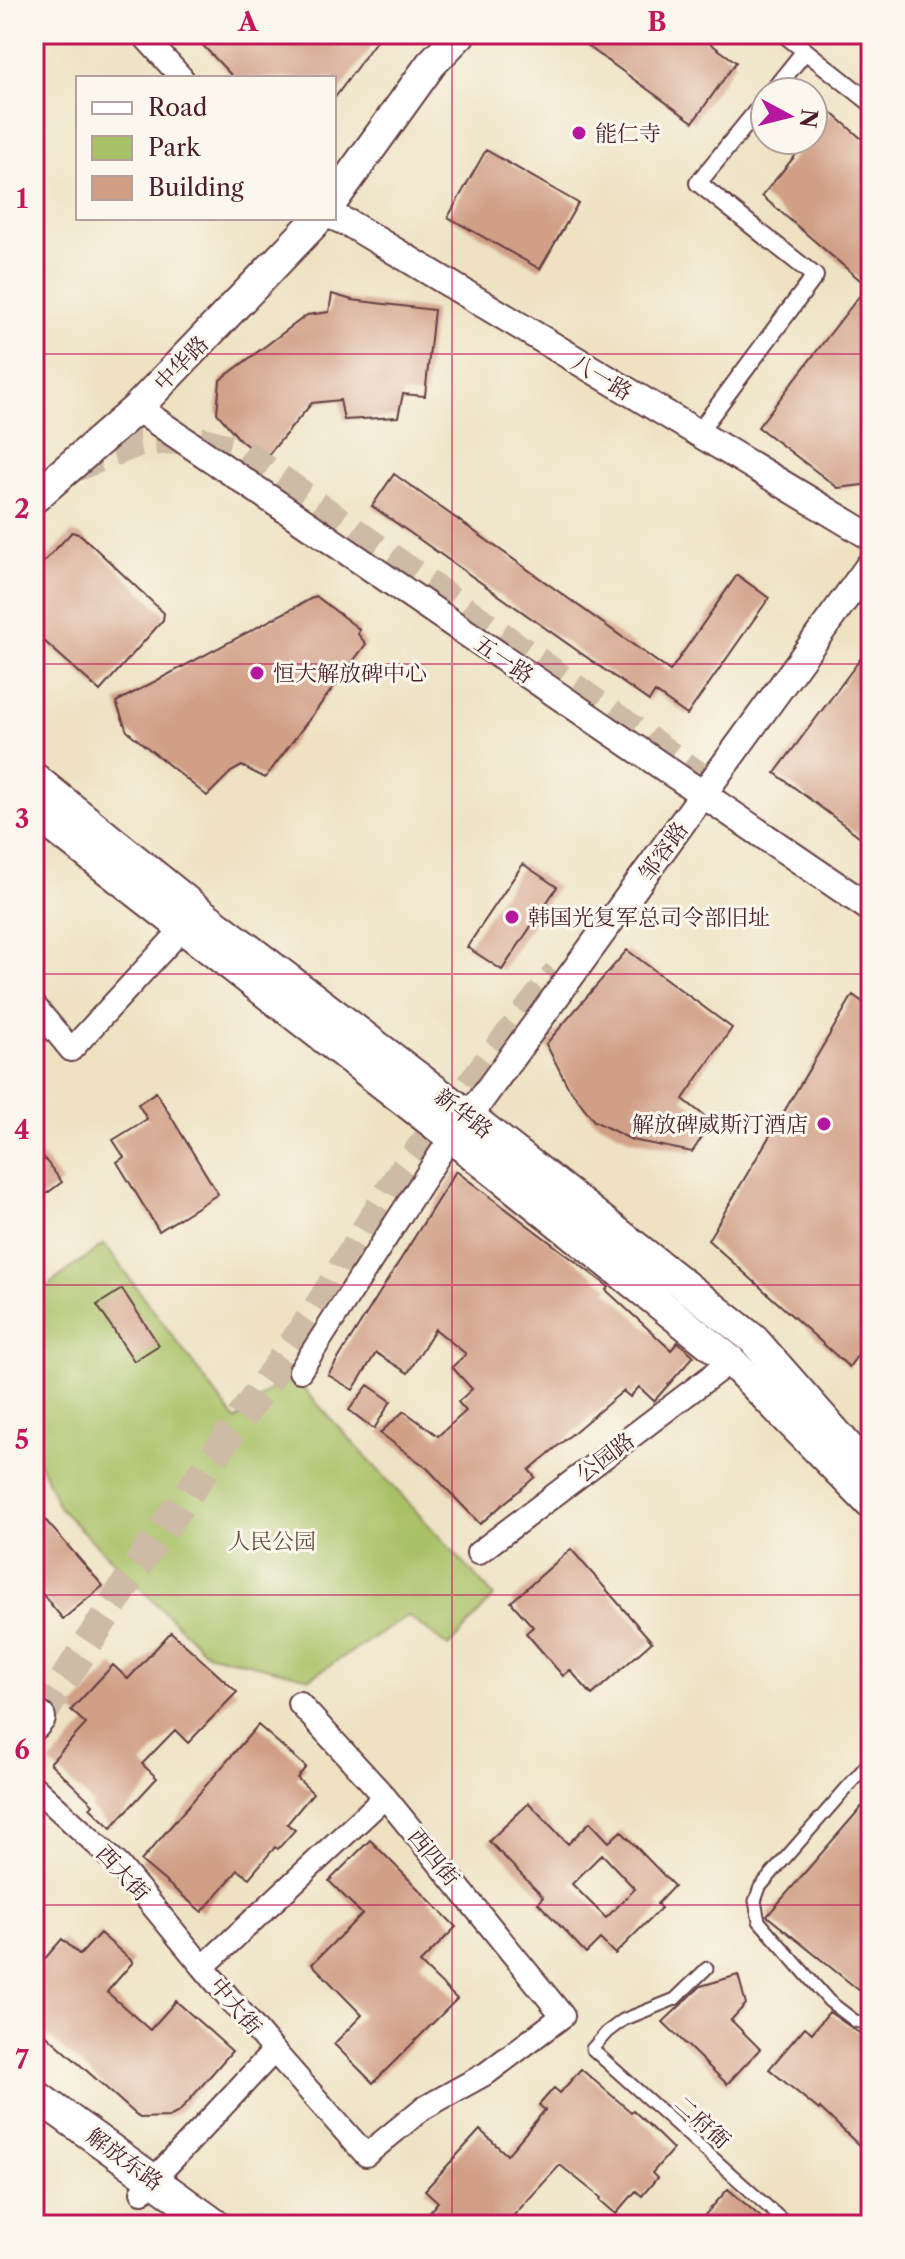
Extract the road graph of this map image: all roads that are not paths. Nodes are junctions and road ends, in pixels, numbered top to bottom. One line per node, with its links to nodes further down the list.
1 (142, 34): 5 (street)
2 (460, 34): 9 (main road)
3 (784, 34): 4 (street)
4 (805, 51): 6 (street); 7 (street)
5 (180, 76)
6 (785, 76)
7 (871, 103)
8 (749, 121): 13 (street)
9 (336, 196)
10 (336, 218): 13 (street, 八一路)
11 (317, 220): 12 (main road, 中华路)
12 (137, 408): 14 (main road, 中华路); 18 (street, 五一路)
13 (697, 434): 15 (street, 八一路)
14 (34, 498)
15 (871, 537)
16 (871, 563): 18 (street, 邹容路)
17 (34, 778): 23 (main road, 新华路)
18 (704, 795): 20 (street, 五一路); 23 (street, 邹容路)
19 (34, 812): 21 (main road, 新华路)
20 (871, 909)
21 (183, 928): 22 (street); 23 (main road, 新华路)
22 (34, 1005)
23 (460, 1126): 24 (main road, 新华路); 25 (street); 26 (main road, 新华路)
24 (731, 1361): 27 (main road, 新华路); 28 (street, 公园路)
25 (300, 1371)
26 (871, 1473)
27 (871, 1504)
28 (478, 1553)
29 (299, 1703): 32 (street, 西四街)
30 (871, 1760): 35 (lane)
31 (34, 1787): 33 (street, 西大街)
32 (385, 1797): 33 (street, 中大街); 36 (street, 西四街)
33 (203, 1967): 36 (street, 中大街)
34 (707, 1968): 42 (lane, 二府衙)
35 (871, 2024)
36 (274, 2051): 39 (street, 中大街)
37 (34, 2094): 39 (main road, 解放东路)
38 (34, 2115): 39 (main road, 解放东路)
39 (148, 2186): 40 (main road, 解放东路); 41 (main road, 解放东路)
40 (187, 2225)
41 (216, 2225)
42 (788, 2225)

